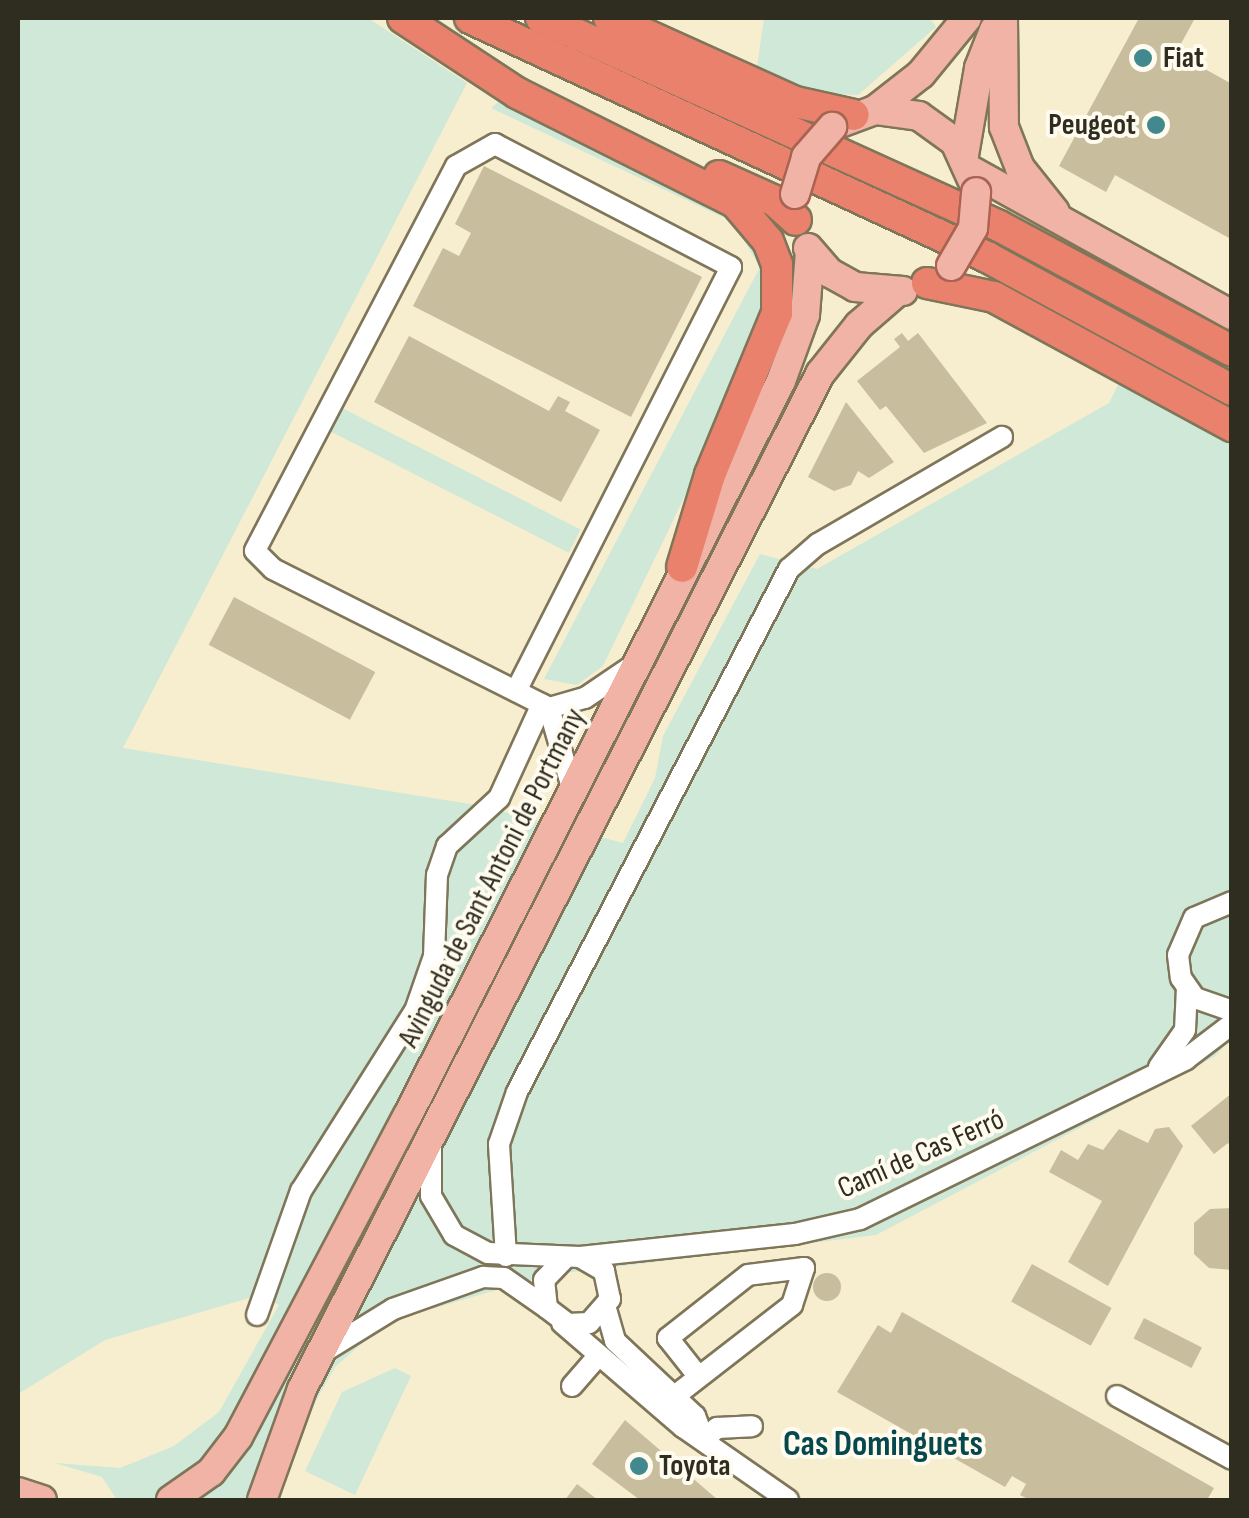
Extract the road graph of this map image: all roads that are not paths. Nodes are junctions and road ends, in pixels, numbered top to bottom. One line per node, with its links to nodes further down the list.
1 (403, 18): 9 (highway); 19 (highway)
2 (470, 18): 16 (highway)
3 (541, 18): 15 (highway)
4 (609, 18): 7 (highway)
5 (1002, 18): 8 (main road); 10 (main road)
6 (956, 23): 7 (main road)
7 (854, 118): 8 (main road); 9 (main road, bridge)
8 (971, 172): 10 (main road); 12 (main road, bridge)
9 (796, 207): 11 (main road)
10 (1066, 224): 14 (main road)
11 (810, 252): 13 (main road); 19 (main road, Avinguda de Sant Antoni de Portmany)
12 (939, 274): 13 (main road); 17 (highway)
13 (897, 292): 29 (main road)
14 (1232, 315)
15 (1232, 351)
16 (1232, 390)
17 (1232, 426)
18 (1002, 437): 31 (street)
19 (682, 567): 20 (main road, Avinguda de Sant Antoni de Portmany)
20 (638, 662): 22 (street); 23 (main road, Avinguda de Sant Antoni de Portmany)
21 (516, 691): 21 (street); 22 (street)
22 (546, 706): 23 (street); 36 (street)
23 (573, 790): 49 (main road, Avinguda de Sant Antoni de Portmany)
24 (1232, 902): 25 (street, Camí de Cas Ferró)
25 (1187, 988): 26 (street); 28 (street, Camí de Cas Ferró)
26 (1232, 1011)
27 (1232, 1024): 28 (street, Camí de Cas Ferró)
28 (1150, 1076): 30 (street, Camí de Cas Ferró)
29 (432, 1136): 31 (street, Camí de Cas Ferró); 37 (main road)
30 (644, 1248): 32 (street, Camí de Cas Ferró); 33 (street)
31 (506, 1256): 32 (street, Camí de Cas Ferró)
32 (571, 1259): 33 (street); 35 (street)
33 (611, 1286): 34 (street)
34 (606, 1309): 35 (street); 41 (street)
35 (552, 1314): 37 (street); 38 (street)
36 (257, 1315)
37 (320, 1356): 50 (main road)
38 (598, 1356): 40 (street); 44 (street)
39 (698, 1376): 39 (street); 41 (street)
40 (572, 1386)
41 (676, 1395): 44 (street)
42 (1117, 1396): 45 (street)
43 (752, 1426): 44 (street)
44 (704, 1440): 47 (street)
45 (1232, 1459)
46 (18, 1492): 48 (main road)
47 (777, 1498)
48 (42, 1500)
49 (171, 1500)
50 (262, 1500)

